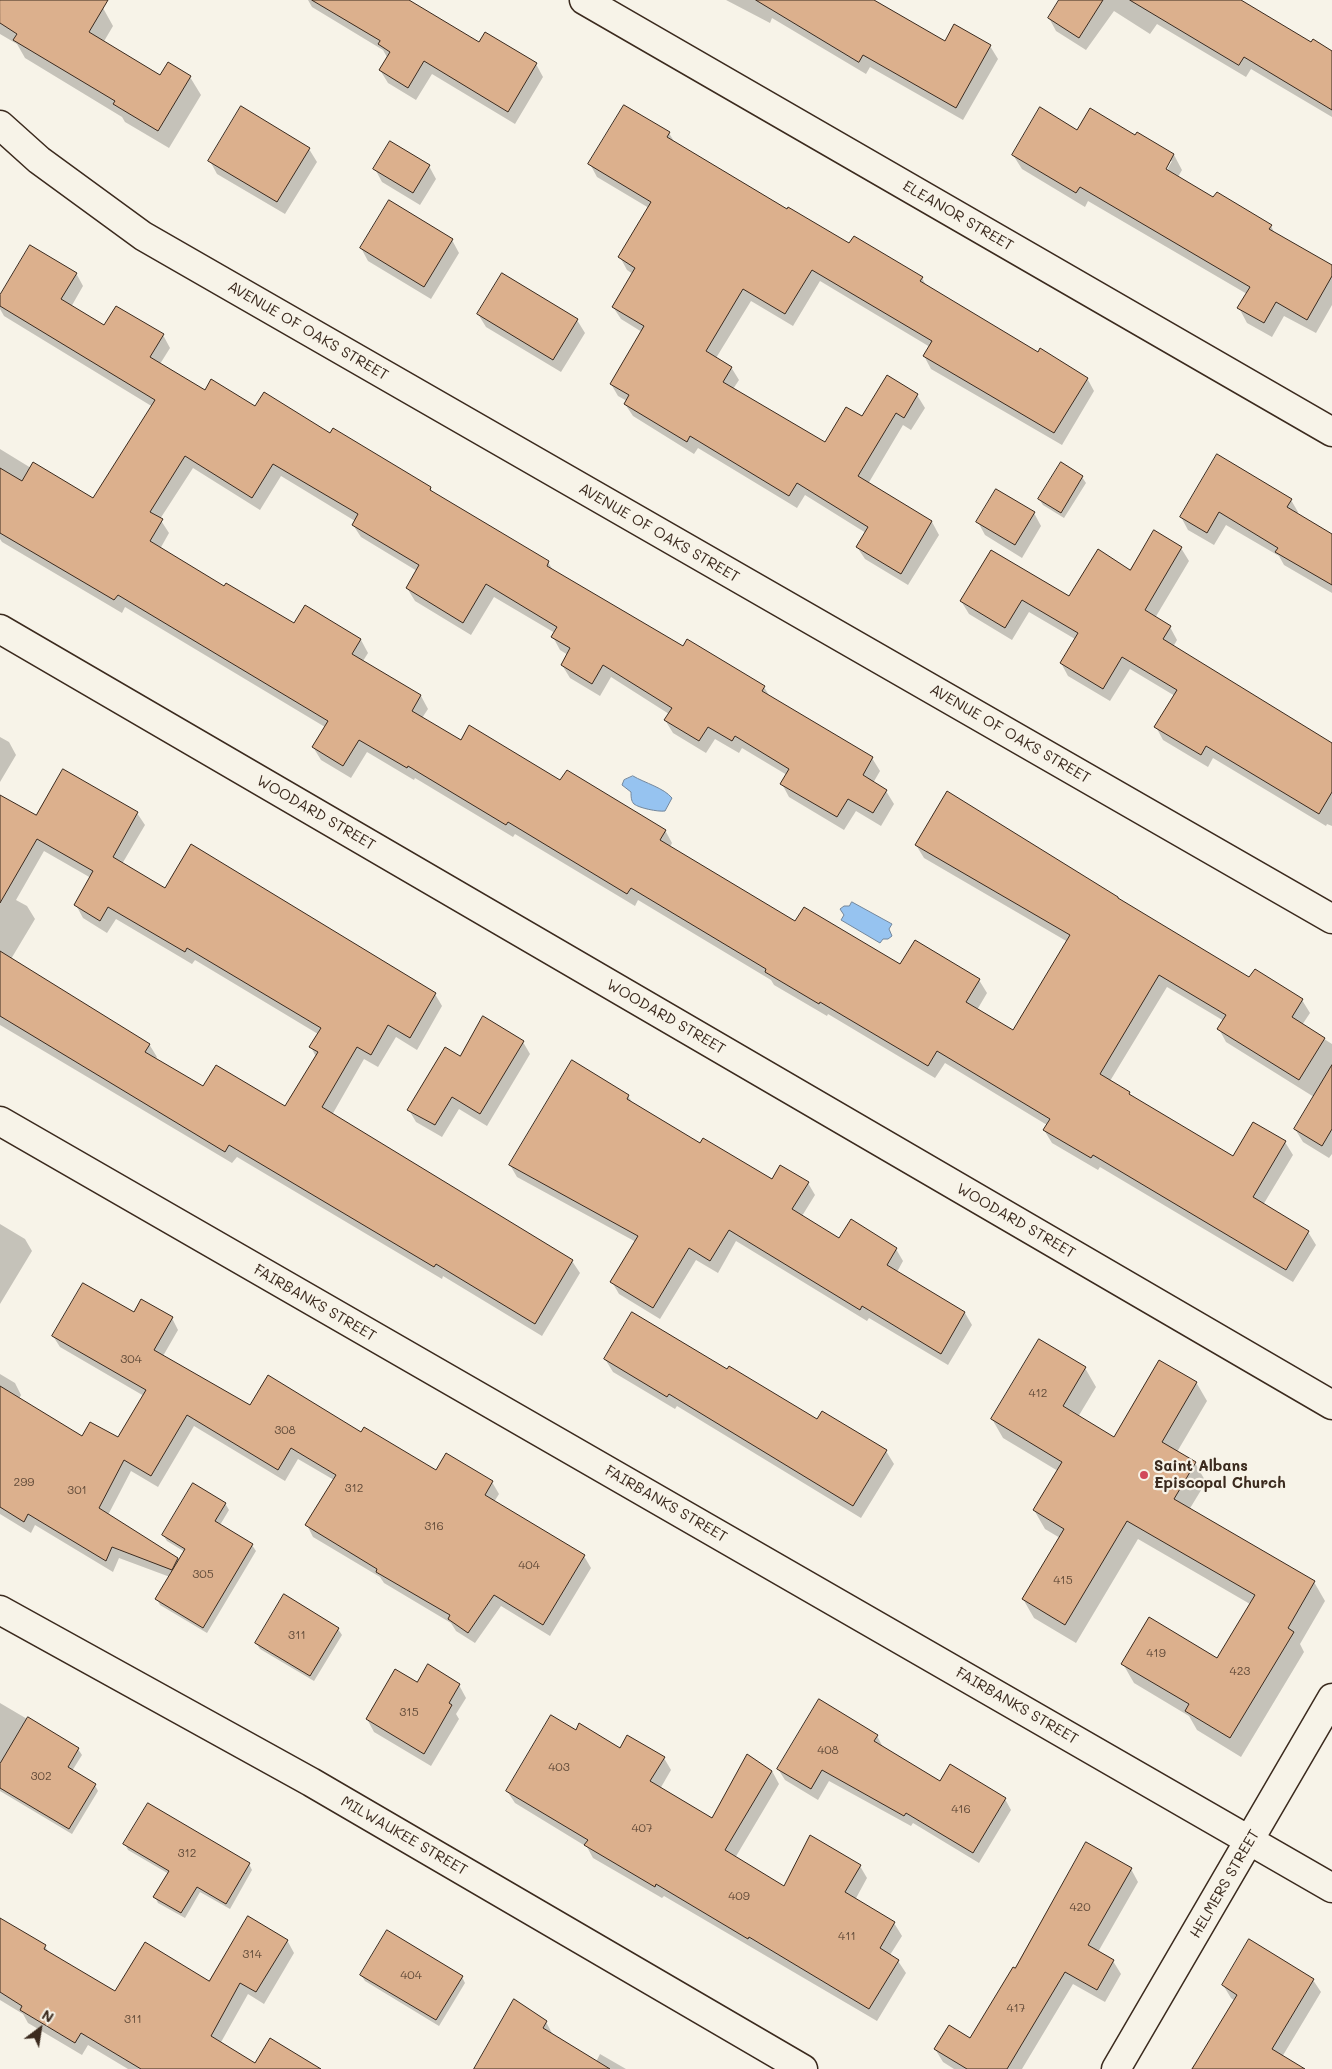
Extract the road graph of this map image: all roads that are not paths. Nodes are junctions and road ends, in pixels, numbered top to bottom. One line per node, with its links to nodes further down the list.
1 (584, 0): 3 (street, ELEANOR STREET)
2 (0, 125): 5 (street, AVENUE OF OAKS STREET)
3 (1332, 432)
4 (0, 629): 7 (street, WOODARD STREET)
5 (1332, 919)
6 (0, 1121): 10 (street, FAIRBANKS STREET)
7 (1332, 1405)
8 (0, 1610): 12 (street, MILWAUKEE STREET)
9 (1332, 1698): 10 (street, HELMERS STREET)
10 (1250, 1840): 11 (street, FAIRBANKS STREET); 13 (street, HELMERS STREET)
11 (1332, 1888)
12 (803, 2069)
13 (1116, 2069)

